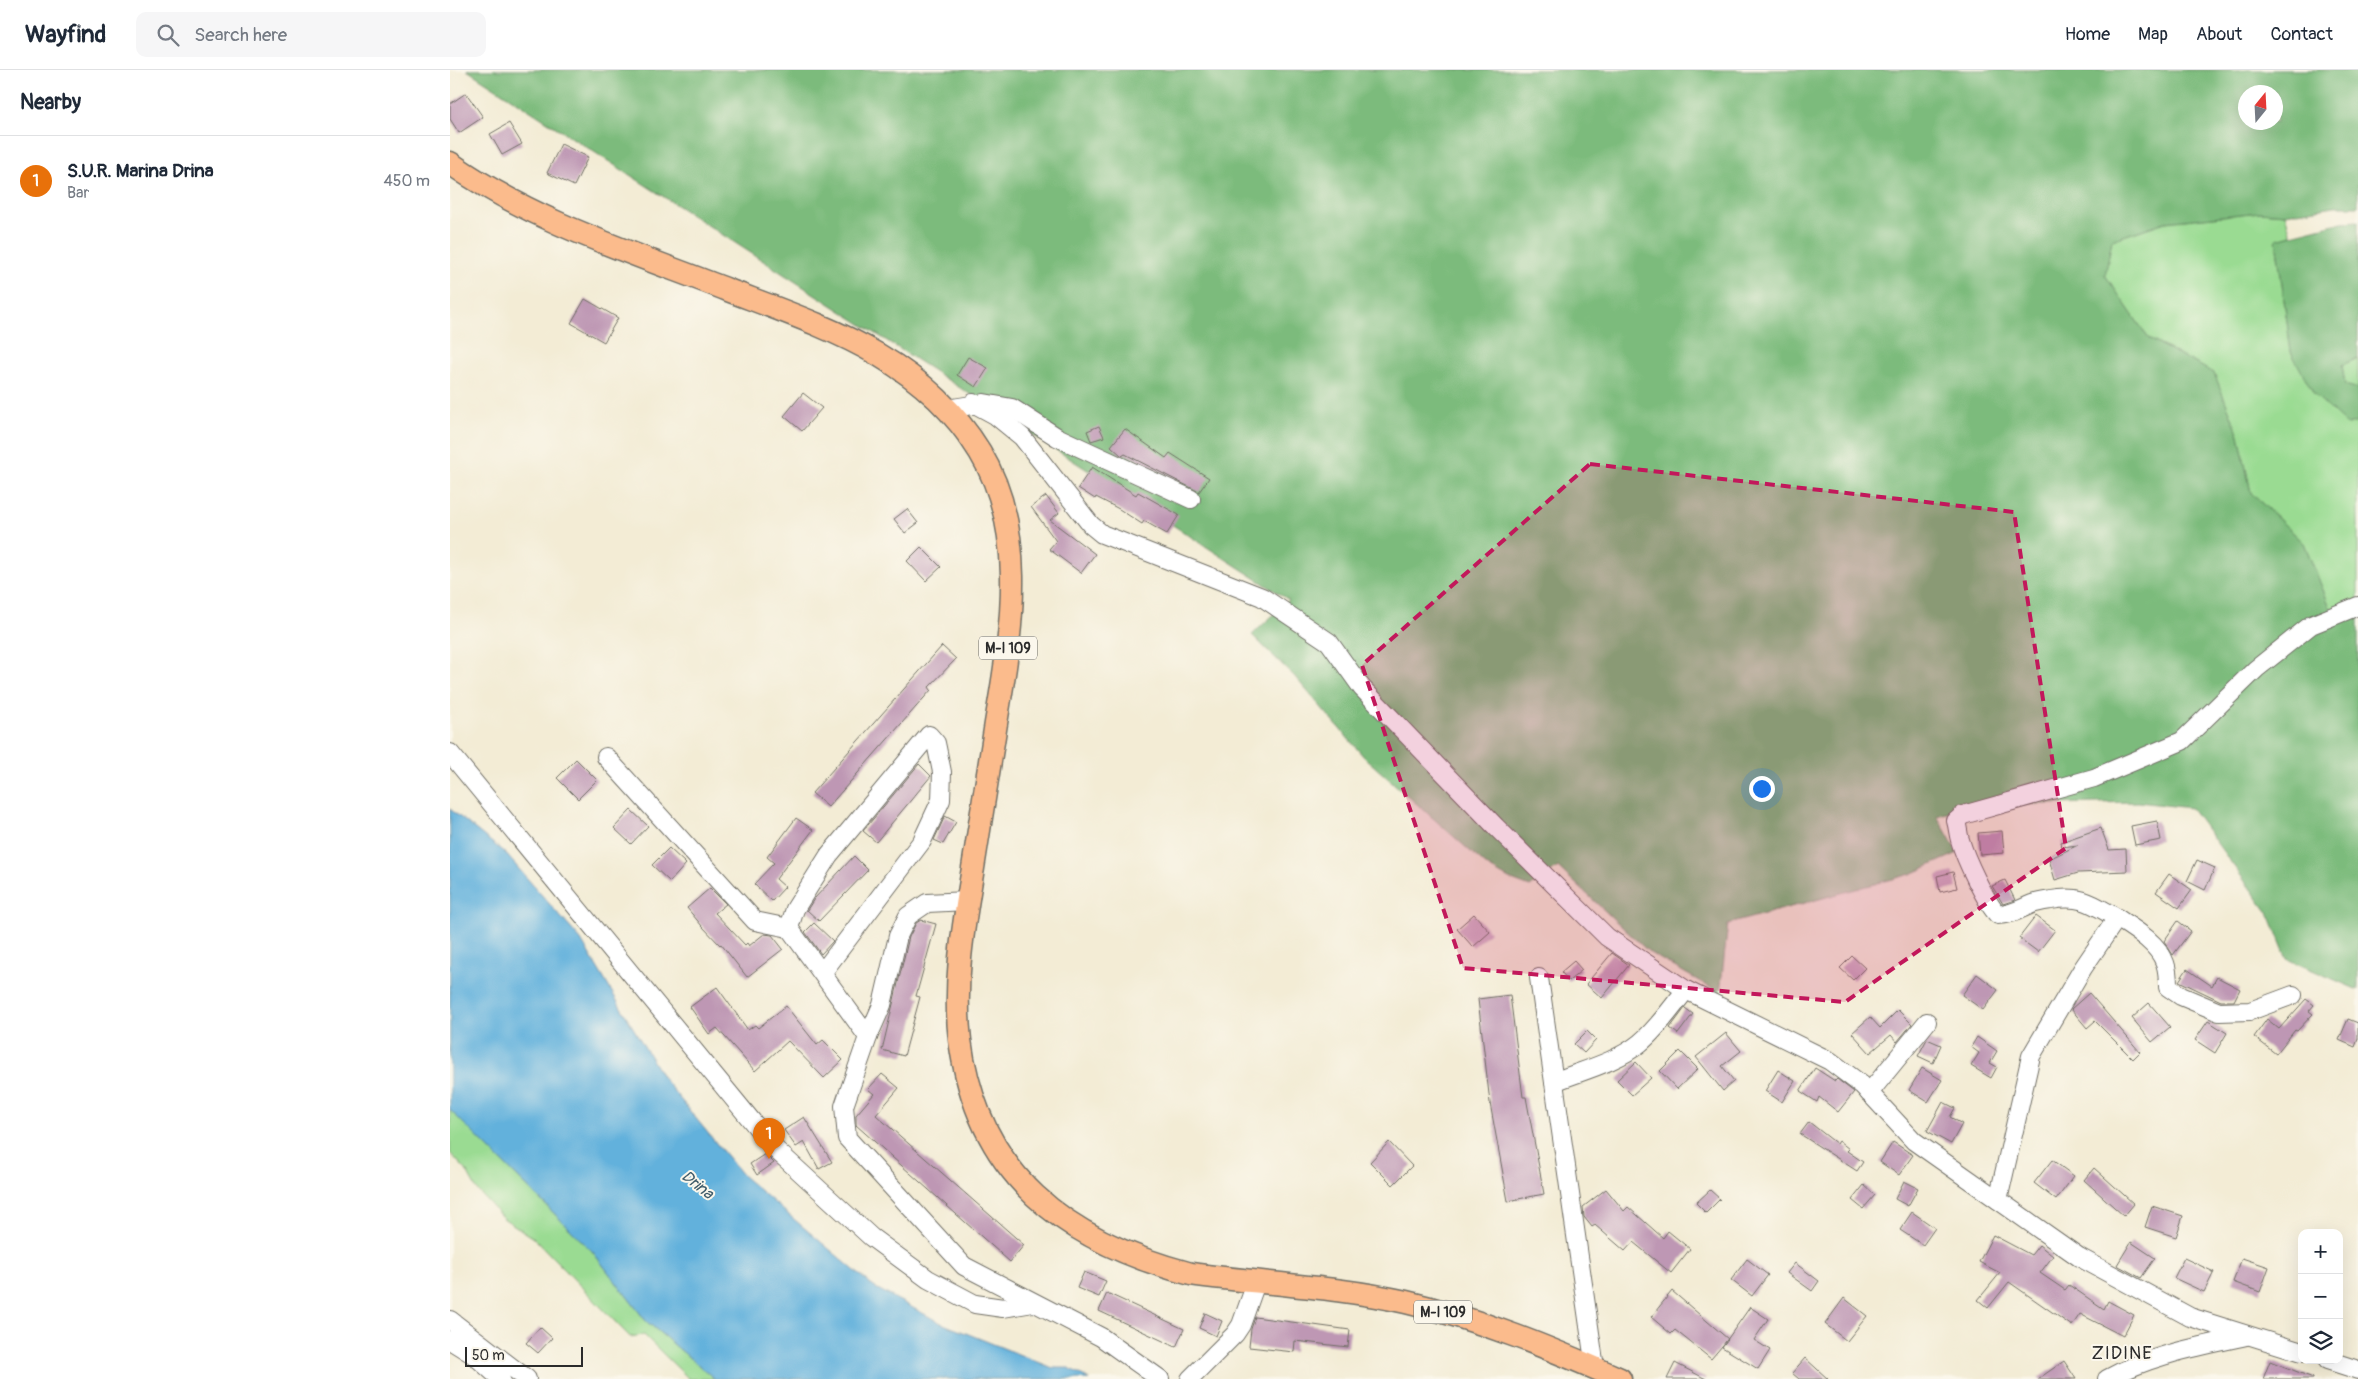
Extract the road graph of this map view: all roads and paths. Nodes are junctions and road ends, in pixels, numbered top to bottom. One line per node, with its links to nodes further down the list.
1 (450, 163): 3 (main road, M-I 109)
2 (974, 403): 3 (street); 4 (street); 13 (street)
3 (947, 408): 8 (main road, M-I 109)
4 (1191, 500)
5 (2358, 606): 9 (street)
6 (450, 753): 21 (street)
7 (606, 757): 10 (street)
8 (967, 901): 16 (street); 20 (main road, M-I 109)
9 (2117, 918): 14 (street); 19 (street)
10 (789, 928): 11 (street); 11 (street)
11 (822, 973): 16 (street)
12 (1539, 978): 17 (street)
13 (1686, 990): 17 (street); 18 (street)
14 (2293, 995)
15 (1927, 1022): 18 (street)
16 (868, 1037): 21 (street)
17 (1554, 1082): 30 (street)
18 (1870, 1093): 19 (street)
19 (1998, 1200): 22 (street)
20 (1256, 1282): 30 (main road, M-I 109); 35 (street)
21 (1033, 1303): 34 (street)
22 (2190, 1317): 24 (street); 26 (street)
23 (450, 1320): 27 (street)
24 (2248, 1336): 26 (street); 28 (street)
25 (450, 1340): 27 (street)
26 (2185, 1349): 37 (street)
27 (478, 1350): 32 (street); 33 (street)
28 (2298, 1351)
29 (2339, 1364): 31 (street)
30 (1595, 1368): 36 (main road, M-I 109)
31 (2358, 1370)
32 (500, 1379)
33 (527, 1379)
34 (1160, 1379)
35 (1190, 1379)
36 (1620, 1379)
37 (2106, 1379)

